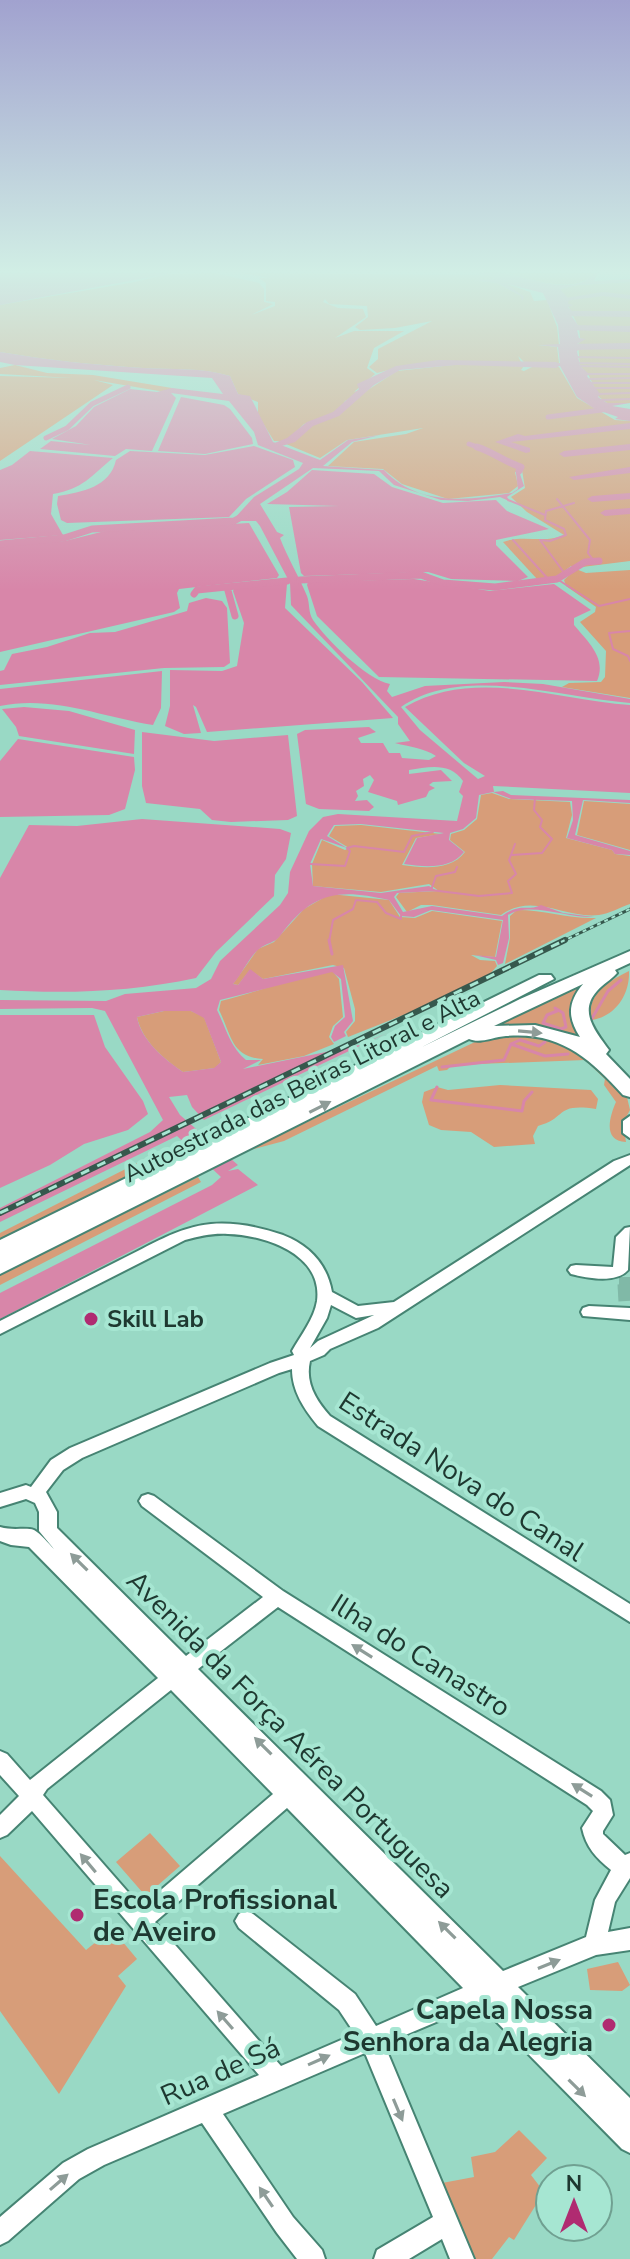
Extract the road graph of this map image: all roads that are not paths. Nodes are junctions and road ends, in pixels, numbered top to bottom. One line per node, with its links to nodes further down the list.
1 (630, 942): 8 (highway, Autoestrada das Beiras Litoral e Alta)
2 (630, 957): 3 (highway, Autoestrada das Beiras Litoral e Alta); 4 (highway)
3 (428, 1053): 5 (highway, one-way to 5); 8 (highway, Autoestrada das Beiras Litoral e Alta, one-way to 3)
4 (630, 1082)
5 (630, 1091)
6 (630, 1121): 7 (street)
7 (630, 1133)
8 (233, 1140): 11 (highway, Autoestrada das Beiras Litoral e Alta)
9 (630, 1149): 10 (street)
10 (625, 1162): 17 (street)
11 (180, 1167): 13 (highway, Autoestrada das Beiras Litoral e Alta); 14 (highway, Autoestrada das Beiras Litoral e Alta)
12 (630, 1232): 15 (street)
13 (0, 1249)
14 (0, 1266)
15 (576, 1270)
16 (325, 1295): 17 (street); 20 (street); 21 (street)
17 (403, 1305): 21 (street)
18 (629, 1310): 19 (street)
19 (589, 1312)
20 (0, 1328)
21 (302, 1355): 22 (street); 29 (street, Estrada Nova do Canal)
22 (35, 1494): 23 (street); 25 (street, Avenida da Força Aérea Portuguesa)
23 (0, 1500)
24 (148, 1501): 28 (street, Ilha do Canastro)
25 (47, 1520): 27 (street); 30 (street, Avenida da Força Aérea Portuguesa, one-way to 25)
26 (0, 1534): 27 (street)
27 (20, 1538): 30 (street, Avenida da Força Aérea Portuguesa)
28 (277, 1597): 30 (street); 36 (street, Ilha do Canastro, one-way to 28)
29 (630, 1614)
30 (178, 1673): 32 (street); 33 (street, Avenida da Força Aérea Portuguesa); 34 (street, Avenida da Força Aérea Portuguesa, one-way to 30)
31 (0, 1760): 32 (street)
32 (31, 1795): 35 (street); 38 (street, one-way to 32)
33 (286, 1796): 34 (street, Avenida da Força Aérea Portuguesa); 38 (street)
34 (326, 1823): 41 (street, Avenida da Força Aérea Portuguesa)
35 (0, 1828)
36 (627, 1866): 40 (street)
37 (246, 1921): 42 (street)
38 (139, 1922): 43 (street, one-way to 38)
39 (630, 1939): 40 (street, Rua de Sá)
40 (596, 1944): 41 (street, Rua de Sá, one-way to 40)
41 (492, 1989): 42 (street, Rua de Sá); 45 (street, Avenida da Força Aérea Portuguesa)
42 (370, 2037): 43 (street, Rua de Sá, one-way to 42); 47 (street, one-way to 47)
43 (277, 2079): 44 (street, Rua de Sá)
44 (207, 2110): 48 (street, Rua de Sá, one-way to 44); 49 (street, one-way to 44)
45 (621, 2114): 46 (street, Avenida da Força Aérea Portuguesa)
46 (630, 2141)
47 (445, 2223): 50 (street); 51 (street)
48 (0, 2233)
49 (313, 2259)
50 (386, 2259)
51 (462, 2259)

